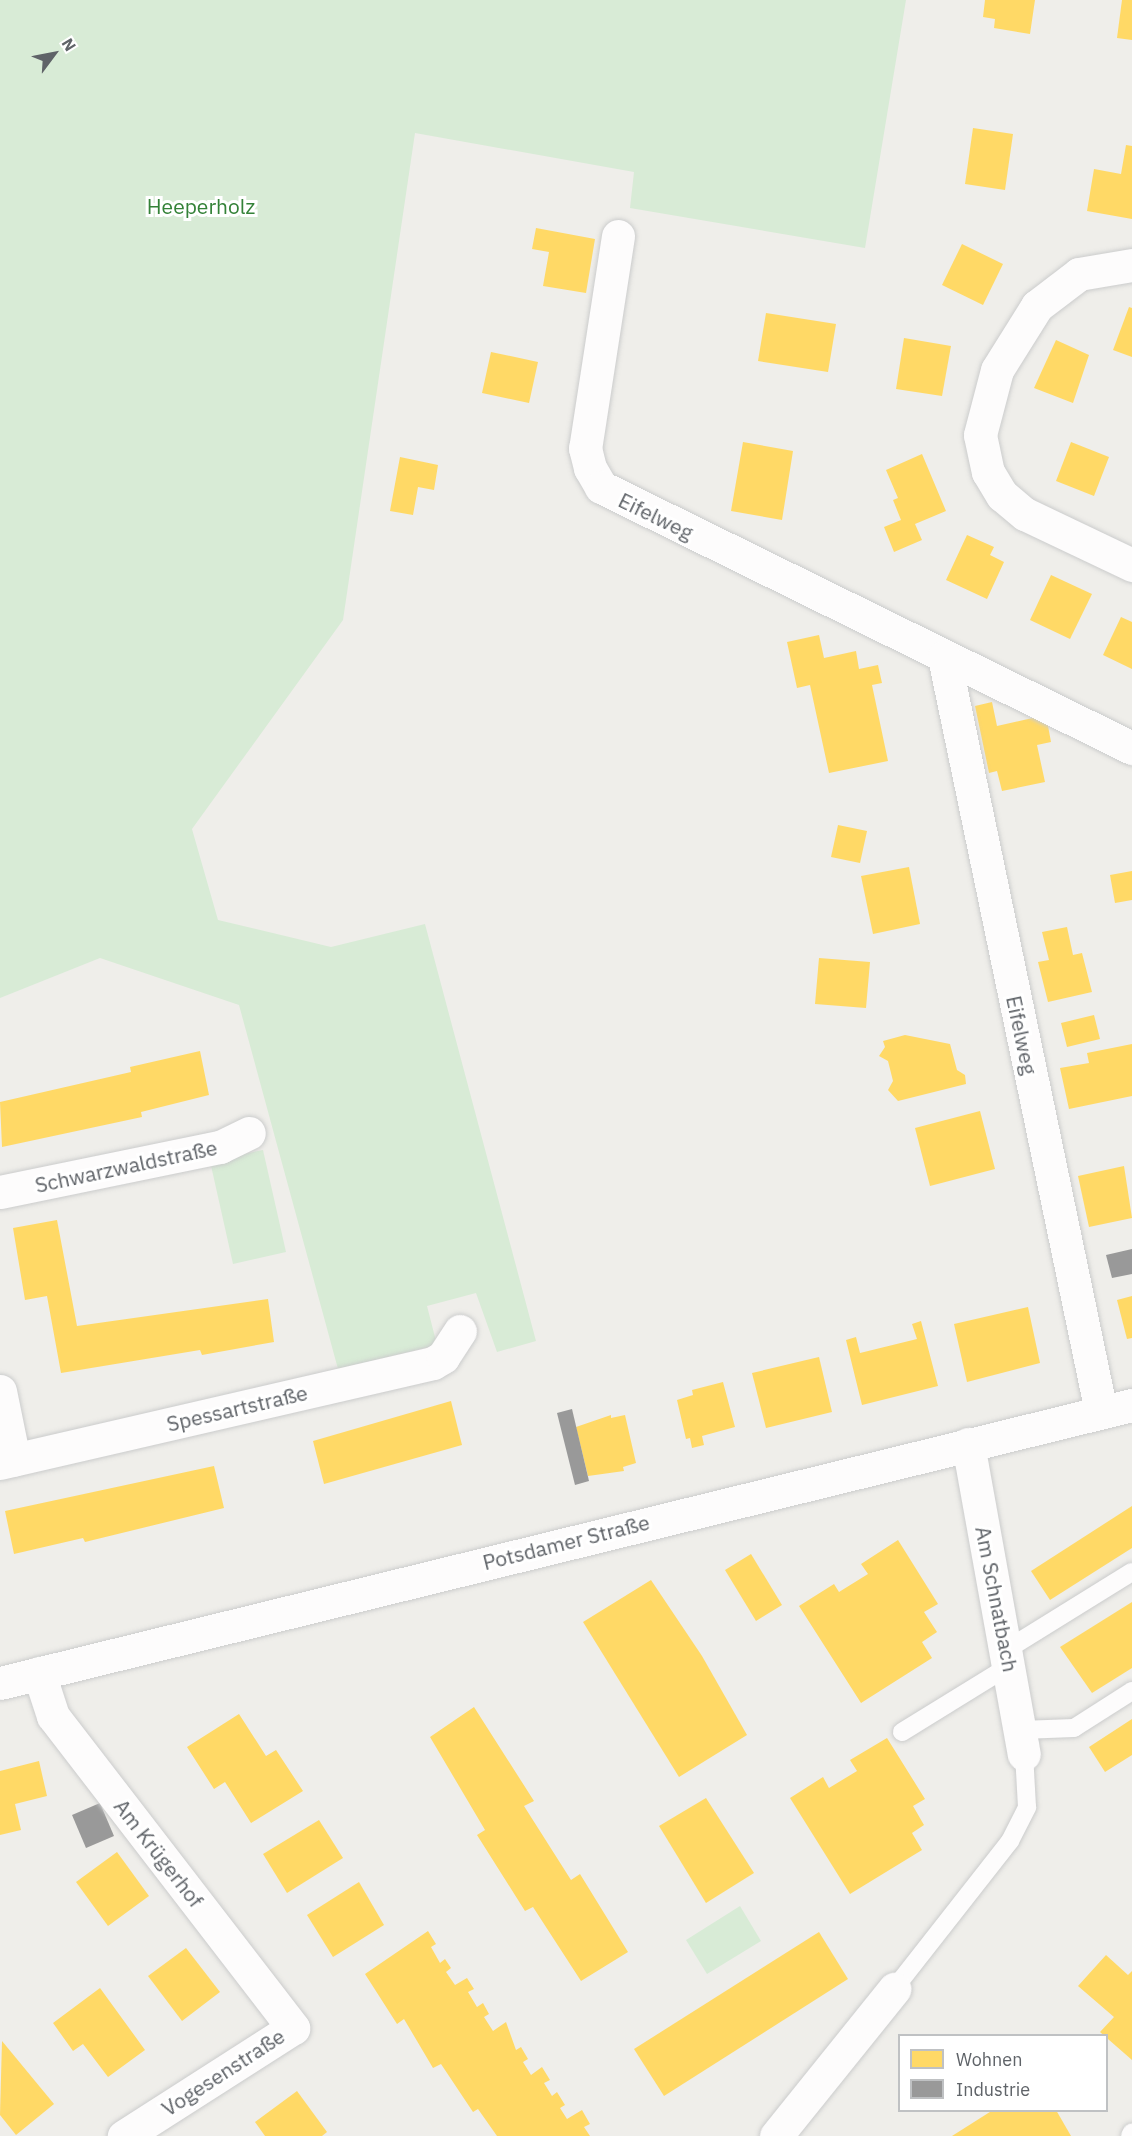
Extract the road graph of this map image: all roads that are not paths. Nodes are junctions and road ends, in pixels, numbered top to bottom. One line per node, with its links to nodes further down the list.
1 (618, 236): 4 (street, Eifelweg)
2 (1132, 265): 3 (street)
3 (1132, 566)
4 (944, 657): 5 (street, Eifelweg); 10 (street, Eifelweg)
5 (1132, 748)
6 (249, 1133): 7 (street, Schwarzwaldstraße)
7 (0, 1192)
8 (460, 1331): 12 (street, Spessartstraße)
9 (0, 1390): 12 (street)
10 (1117, 1408): 11 (street, Potsdamer Straße)
11 (968, 1444): 14 (street, Am Schnatbach); 15 (street, Potsdamer Straße)
12 (7, 1461)
13 (1132, 1572): 14 (lane)
14 (1007, 1658): 18 (lane); 19 (street, Am Schnatbach)
15 (39, 1673): 16 (street, Potsdamer Straße); 21 (street, Am Krügerhof)
16 (0, 1683)
17 (1132, 1691): 19 (lane)
18 (903, 1732)
19 (1023, 1742): 20 (lane)
20 (894, 1989): 23 (street)
21 (293, 2028): 22 (street, Vogesenstraße)
22 (124, 2136)
23 (776, 2136)

